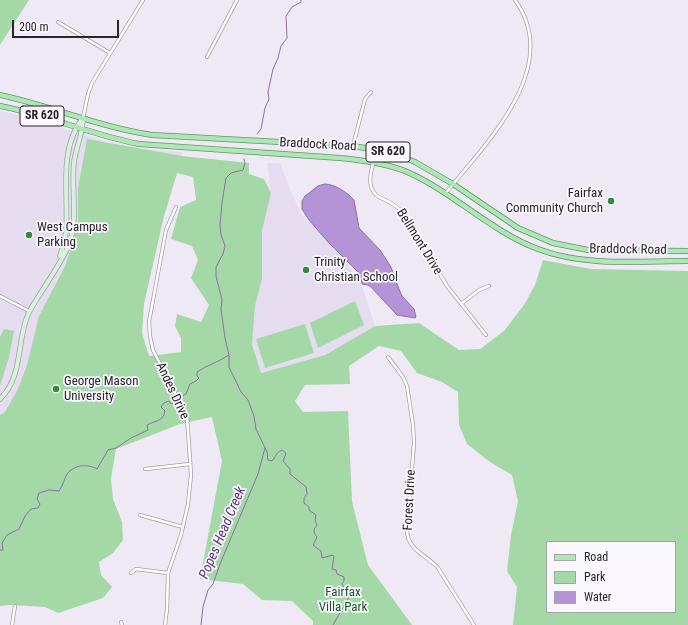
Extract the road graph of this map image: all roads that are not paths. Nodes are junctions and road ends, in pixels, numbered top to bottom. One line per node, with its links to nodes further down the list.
1 (143, 0): 5 (street)
2 (238, 0): 6 (street)
3 (515, 0): 16 (street)
4 (58, 22): 5 (street)
5 (110, 53): 10 (street)
6 (207, 57)
7 (371, 92): 13 (street)
8 (0, 95): 10 (main road, Braddock Road / SR 620)
9 (0, 106): 11 (main road, Braddock Road / SR 620)
10 (83, 118): 11 (street); 12 (street); 13 (main road, Braddock Road / SR 620)
11 (76, 127): 12 (main road, Braddock Road / SR 620); 21 (street)
12 (83, 130): 15 (main road, Braddock Road / SR 620); 21 (street)
13 (353, 146): 14 (main road, Braddock Road / SR 620)
14 (377, 150): 15 (street, Bellmont Drive); 16 (main road, Braddock Road / SR 620)
15 (374, 162): 17 (main road, Braddock Road / SR 620); 24 (street, Bellmont Drive)
16 (453, 184): 17 (street); 19 (main road, Braddock Road / SR 620)
17 (445, 194): 20 (main road, Braddock Road / SR 620)
18 (176, 207): 29 (street, Andes Drive)
19 (688, 251)
20 (688, 261)
21 (58, 263): 25 (street)
22 (489, 286): 24 (street)
23 (0, 296): 25 (street)
24 (461, 304): 26 (street, Bellmont Drive)
25 (29, 312): 28 (street)
26 (486, 335)
27 (388, 357): 38 (street, Forest Drive)
28 (0, 399)
29 (190, 464): 30 (street); 32 (street, Andes Drive)
30 (145, 469)
31 (140, 515): 32 (street)
32 (183, 527): 33 (street, Andes Drive)
33 (168, 572): 34 (street); 37 (street, Andes Drive)
34 (131, 573)
35 (15, 606): 36 (street)
36 (12, 625)
37 (165, 625)
38 (474, 625)

